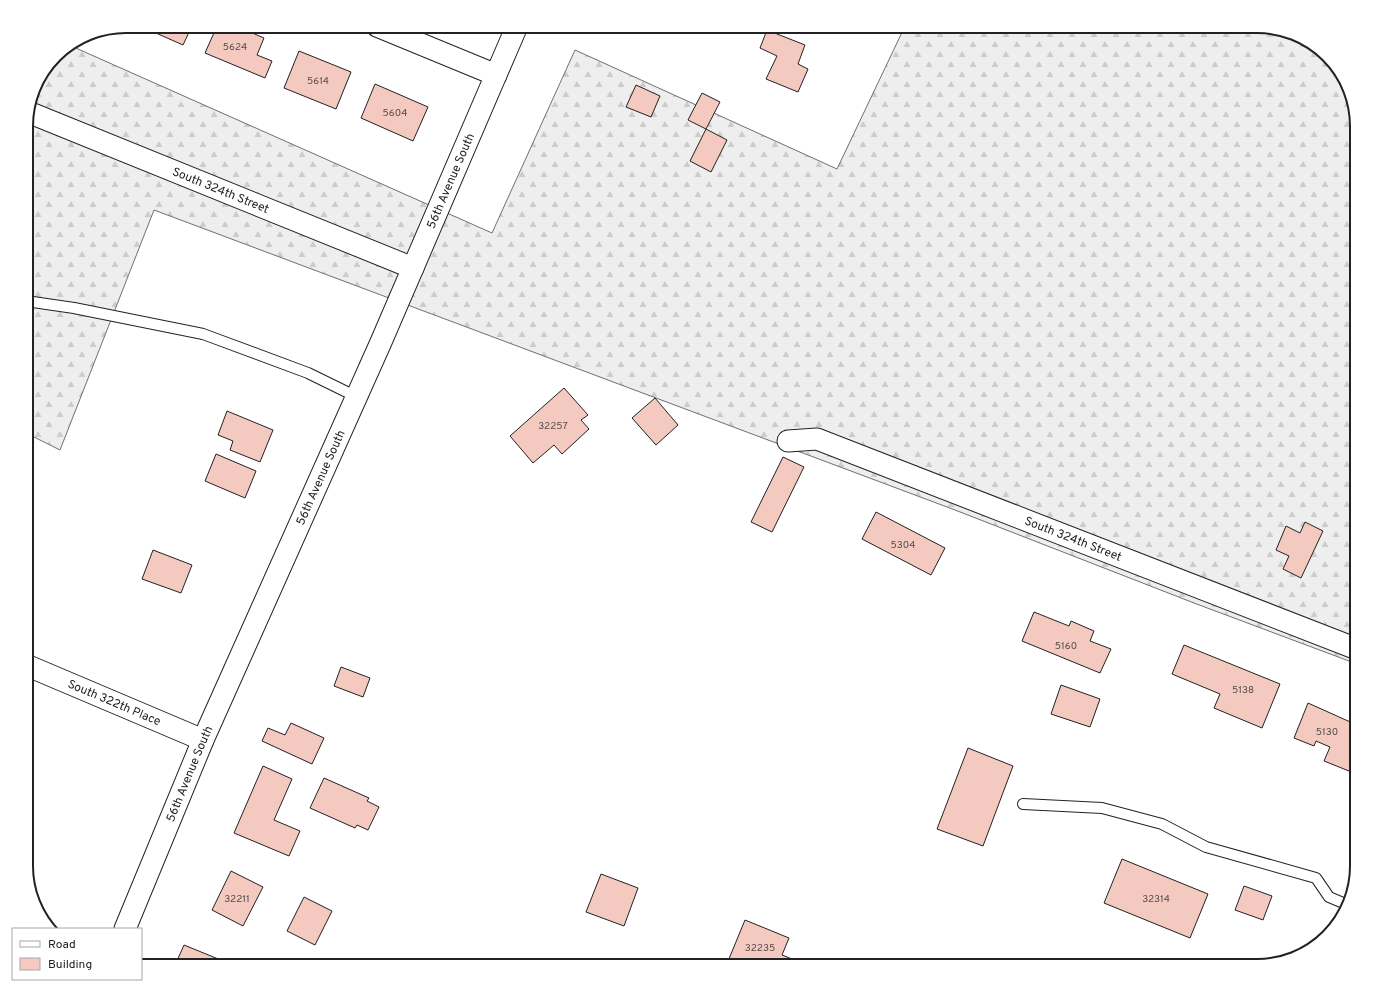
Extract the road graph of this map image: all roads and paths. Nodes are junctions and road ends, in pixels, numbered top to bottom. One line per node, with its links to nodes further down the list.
1 (394, 33): 3 (street)
2 (514, 33): 3 (street, 56th Avenue South)
3 (496, 75): 5 (street, 56th Avenue South)
4 (34, 114): 5 (street, South 324th Street)
5 (413, 268): 7 (street, 56th Avenue South)
6 (33, 302): 7 (lane)
7 (357, 397): 11 (street, 56th Avenue South)
8 (788, 442): 9 (street, South 324th Street)
9 (1350, 646)
10 (33, 669): 11 (street, South 322th Place)
11 (203, 740): 14 (street, 56th Avenue South)
12 (1024, 804): 13 (lane)
13 (1343, 903)
14 (125, 928)

